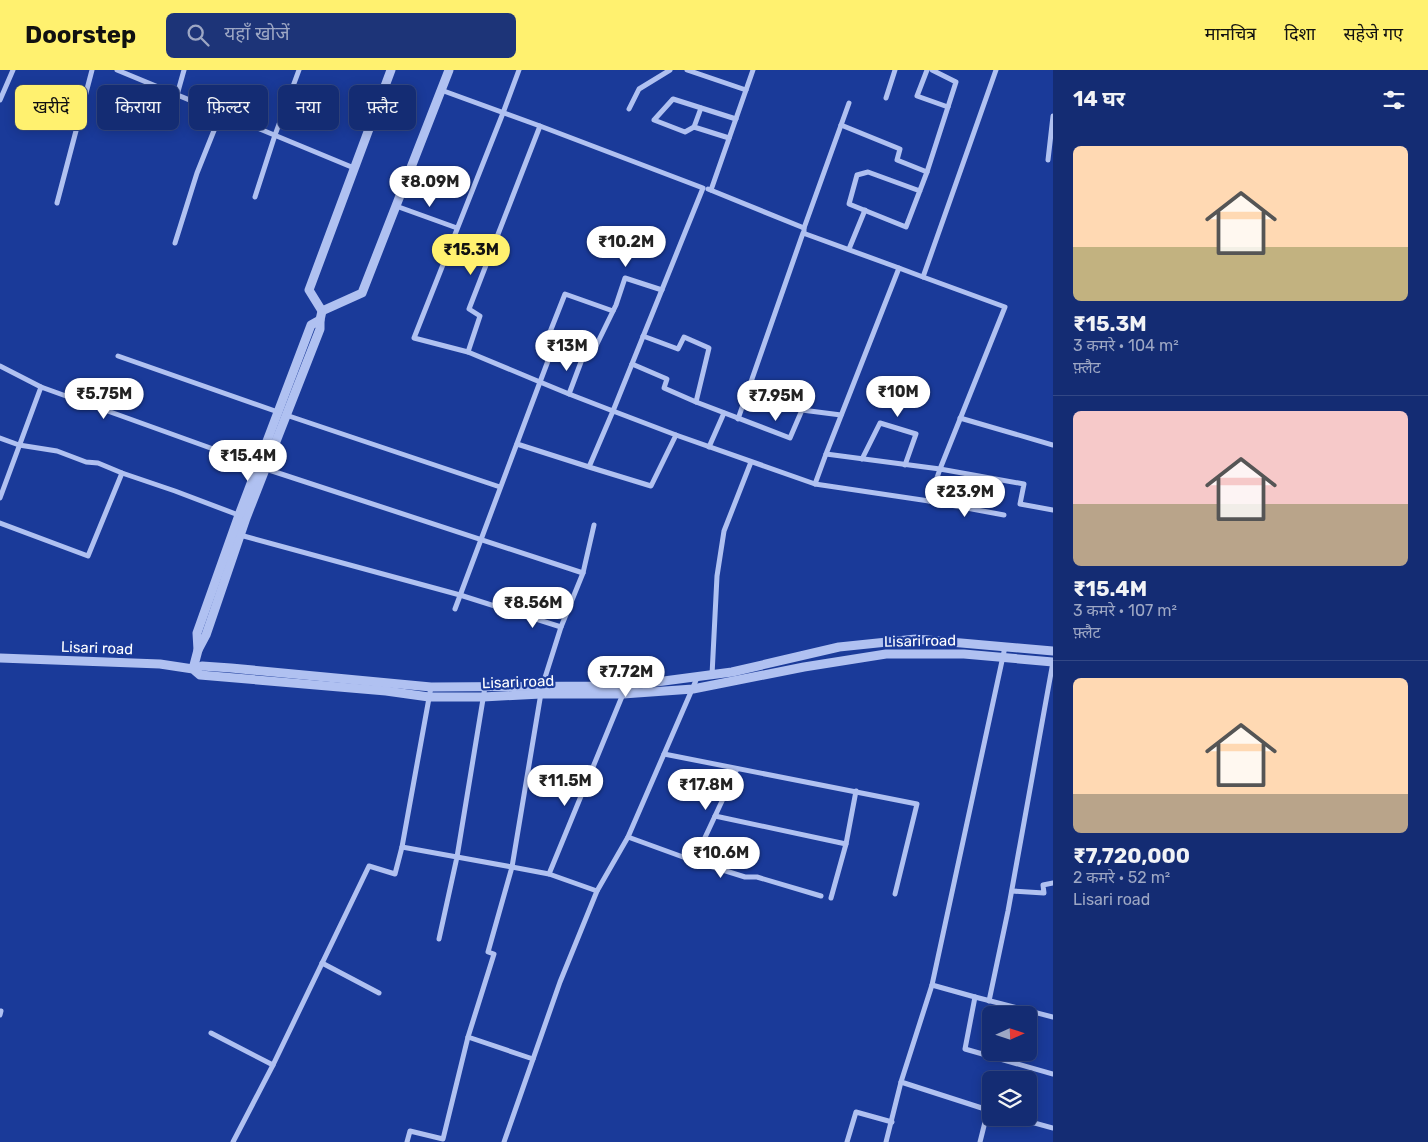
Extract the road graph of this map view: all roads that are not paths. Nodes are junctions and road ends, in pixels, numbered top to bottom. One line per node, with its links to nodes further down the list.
1 (12, 70): 21 (street)
2 (92, 70): 43 (street)
3 (117, 70): 16 (street)
4 (184, 70): 17 (street)
5 (299, 70): 34 (street)
6 (390, 70): 37 (street)
7 (449, 70): 18 (street)
8 (519, 70): 26 (street)
9 (670, 70): 25 (street)
10 (687, 70): 19 (street)
11 (753, 70): 19 (street)
12 (895, 70): 20 (street)
13 (927, 70): 23 (street)
14 (932, 70): 23 (street)
15 (996, 70): 51 (street)
16 (153, 85)
17 (179, 88)
18 (441, 90): 26 (street); 44 (street)
19 (746, 90): 28 (street)
20 (886, 98)
21 (0, 100)
22 (849, 103): 29 (street)
23 (948, 107): 38 (street)
24 (701, 108): 28 (street); 31 (street); 31 (street)
25 (629, 109)
26 (503, 113): 30 (street); 46 (street)
27 (1053, 116): 36 (street)
28 (736, 119): 35 (street)
29 (840, 125): 38 (street); 47 (street)
30 (540, 126): 39 (street); 60 (street)
31 (694, 127): 35 (street)
32 (214, 130): 48 (street)
33 (263, 130): 34 (street)
34 (275, 135): 37 (street); 42 (street)
35 (729, 138): 40 (street)
36 (1048, 160)
37 (354, 168): 54 (street)
38 (927, 172): 41 (street)
39 (703, 188): 40 (street); 52 (street)
40 (710, 190): 47 (street)
41 (920, 191): 45 (street); 45 (street)
42 (255, 197)
43 (57, 202)
44 (396, 206): 46 (street); 54 (street)
45 (865, 210): 49 (street)
46 (458, 228): 60 (street)
47 (804, 230): 49 (street); 73 (street)
48 (175, 244)
49 (849, 250): 50 (street)
50 (899, 268): 51 (street); 72 (street)
51 (923, 277): 74 (street)
52 (662, 290): 53 (street); 55 (street)
53 (613, 311): 56 (street); 59 (street)
54 (321, 315): 57 (street); 58 (street)
55 (643, 336): 62 (street); 68 (street)
56 (558, 337): 59 (street); 65 (street)
57 (306, 338): 58 (street); 64 (street)
58 (315, 342): 64 (street)
59 (587, 346): 67 (street)
60 (468, 352): 65 (street)
61 (118, 356): 71 (street)
62 (632, 364): 68 (street); 69 (street)
63 (0, 366): 66 (street)
64 (299, 369): 71 (street)
65 (540, 382): 67 (street); 77 (street)
66 (41, 387): 78 (street); 85 (street)
67 (569, 394): 69 (street)
68 (696, 402): 70 (street)
69 (613, 411): 75 (street); 86 (street)
70 (724, 413): 73 (street); 80 (street)
71 (282, 414): 85 (street); 90 (street)
72 (841, 415): 73 (street); 81 (street)
73 (738, 418)
74 (960, 418): 79 (street); 87 (street)
75 (676, 435): 80 (street); 86 (street)
76 (0, 438): 78 (street)
77 (517, 444): 86 (street); 90 (street)
78 (20, 445): 88 (street); 91 (street)
79 (1053, 445)
80 (709, 447): 83 (street)
81 (826, 454): 82 (street); 89 (street)
82 (862, 459): 84 (street); 84 (street)
83 (752, 462): 89 (street); 111 (street)
84 (905, 464): 87 (street)
85 (262, 467): 95 (street); 99 (street)
86 (590, 467)
87 (940, 469): 92 (street); 93 (street)
88 (122, 474): 95 (street); 96 (street)
89 (815, 484): 92 (street)
90 (500, 487): 99 (street)
91 (0, 497)
92 (930, 501): 94 (street)
93 (1053, 510)
94 (1004, 515)
95 (243, 517): 98 (street); 101 (street)
96 (0, 523)
97 (594, 525): 100 (street)
98 (240, 535): 101 (street); 102 (street)
99 (481, 540): 100 (street); 102 (street)
100 (583, 573): 104 (street)
101 (215, 595): 110 (street)
102 (460, 595): 103 (street); 104 (street)
103 (455, 609)
104 (561, 627): 116 (street)
105 (1006, 647): 106 (street, Lisari road); 107 (street); 111 (street, Lisari road)
106 (1053, 651)
107 (1003, 656): 109 (street, Lisari road); 114 (street, Lisari road); 138 (street)
108 (0, 658): 110 (street, Lisari road)
109 (1053, 662): 132 (street)
110 (193, 670): 113 (street, Lisari road); 118 (street, Lisari road)
111 (712, 675): 112 (street, Lisari road)
112 (697, 678): 114 (street); 115 (street, Lisari road)
113 (431, 687): 117 (street, Lisari road); 118 (street)
114 (693, 689): 115 (street, Lisari road); 119 (street)
115 (624, 690): 116 (street, Lisari road); 129 (street)
116 (541, 691): 117 (street, Lisari road); 128 (street)
117 (484, 692): 118 (street, Lisari road); 126 (street)
118 (429, 697): 125 (street)
119 (664, 754): 120 (street); 123 (street)
120 (737, 769): 121 (street); 122 (street)
121 (856, 791): 124 (street); 133 (street)
122 (715, 816): 124 (street); 127 (street)
123 (628, 837): 127 (street); 131 (street)
124 (846, 844): 135 (street)
125 (402, 847): 126 (street); 137 (street)
126 (457, 858): 128 (street); 136 (street)
127 (694, 861): 134 (street)
128 (512, 867): 129 (street); 144 (street)
129 (549, 874): 131 (street)
130 (1053, 883): 132 (street)
131 (597, 891): 145 (street)
132 (1012, 891): 141 (street)
133 (895, 894)
134 (821, 896)
135 (831, 898)
136 (439, 939)
137 (322, 963): 139 (street); 146 (street)
138 (932, 985): 140 (street); 148 (street)
139 (379, 993)
140 (976, 997): 141 (street); 147 (street)
141 (989, 1001): 142 (street)
142 (1053, 1017)
143 (211, 1034): 146 (street)
144 (468, 1037): 145 (street); 154 (street)
145 (533, 1059): 157 (street)
146 (272, 1065): 155 (street)
147 (1053, 1074)
148 (901, 1082): 149 (street); 150 (street)
149 (982, 1107)
150 (892, 1122): 158 (street); 159 (street)
151 (1037, 1124): 153 (street)
152 (985, 1126): 160 (street)
153 (1053, 1128)
154 (443, 1141): 156 (street)
155 (233, 1142)
156 (407, 1142)
157 (504, 1142)
158 (847, 1142)
159 (886, 1142)
160 (980, 1142)

